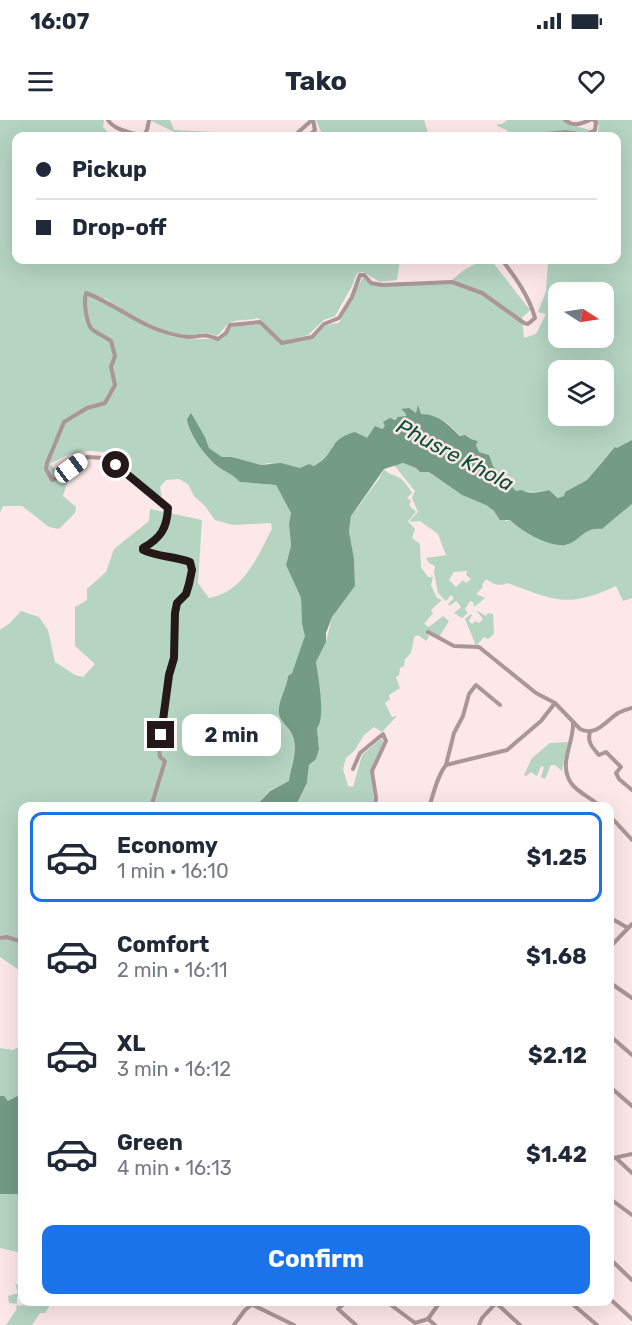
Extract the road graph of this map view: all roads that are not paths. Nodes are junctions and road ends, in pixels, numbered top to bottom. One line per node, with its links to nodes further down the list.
1 (108, 120): 5 (street)
2 (313, 120): 6 (street)
3 (565, 120): 4 (street)
4 (592, 120): 7 (street)
5 (130, 132)
6 (299, 132)
7 (593, 132)
8 (505, 264): 18 (street)
9 (428, 632): 10 (street)
10 (555, 703): 13 (street); 15 (street)
11 (500, 705): 15 (street)
12 (632, 708): 14 (street)
13 (573, 722): 14 (street); 21 (street)
14 (590, 732): 17 (street)
15 (446, 765): 20 (street)
16 (353, 769): 19 (street)
17 (632, 790)
18 (153, 802)
19 (376, 802)
20 (431, 802)
21 (595, 802)
22 (614, 821): 23 (street)
23 (632, 840)
24 (614, 921): 26 (street)
25 (632, 924): 26 (street)
26 (628, 928): 29 (street)
27 (0, 938): 28 (street)
28 (18, 941)
29 (614, 942)
30 (614, 985): 31 (street)
31 (632, 998)
32 (614, 1040): 33 (street)
33 (632, 1056)
34 (614, 1090): 35 (street)
35 (632, 1106)
36 (632, 1154): 37 (street)
37 (616, 1158): 38 (street)
38 (632, 1173)
39 (614, 1202): 40 (street)
40 (632, 1215)
41 (614, 1263): 42 (street)
42 (632, 1280)
43 (614, 1303): 53 (street)
44 (251, 1306): 54 (street)
45 (258, 1306): 55 (street)
46 (341, 1306): 56 (street)
47 (392, 1306): 52 (street)
48 (435, 1306): 52 (street)
49 (492, 1306): 58 (street)
50 (500, 1306): 59 (street)
51 (575, 1306): 60 (street)
52 (428, 1319): 57 (street)
53 (632, 1319)
54 (234, 1325)
55 (294, 1325)
56 (356, 1325)
57 (435, 1325)
58 (479, 1325)
59 (520, 1325)
60 (597, 1325)

